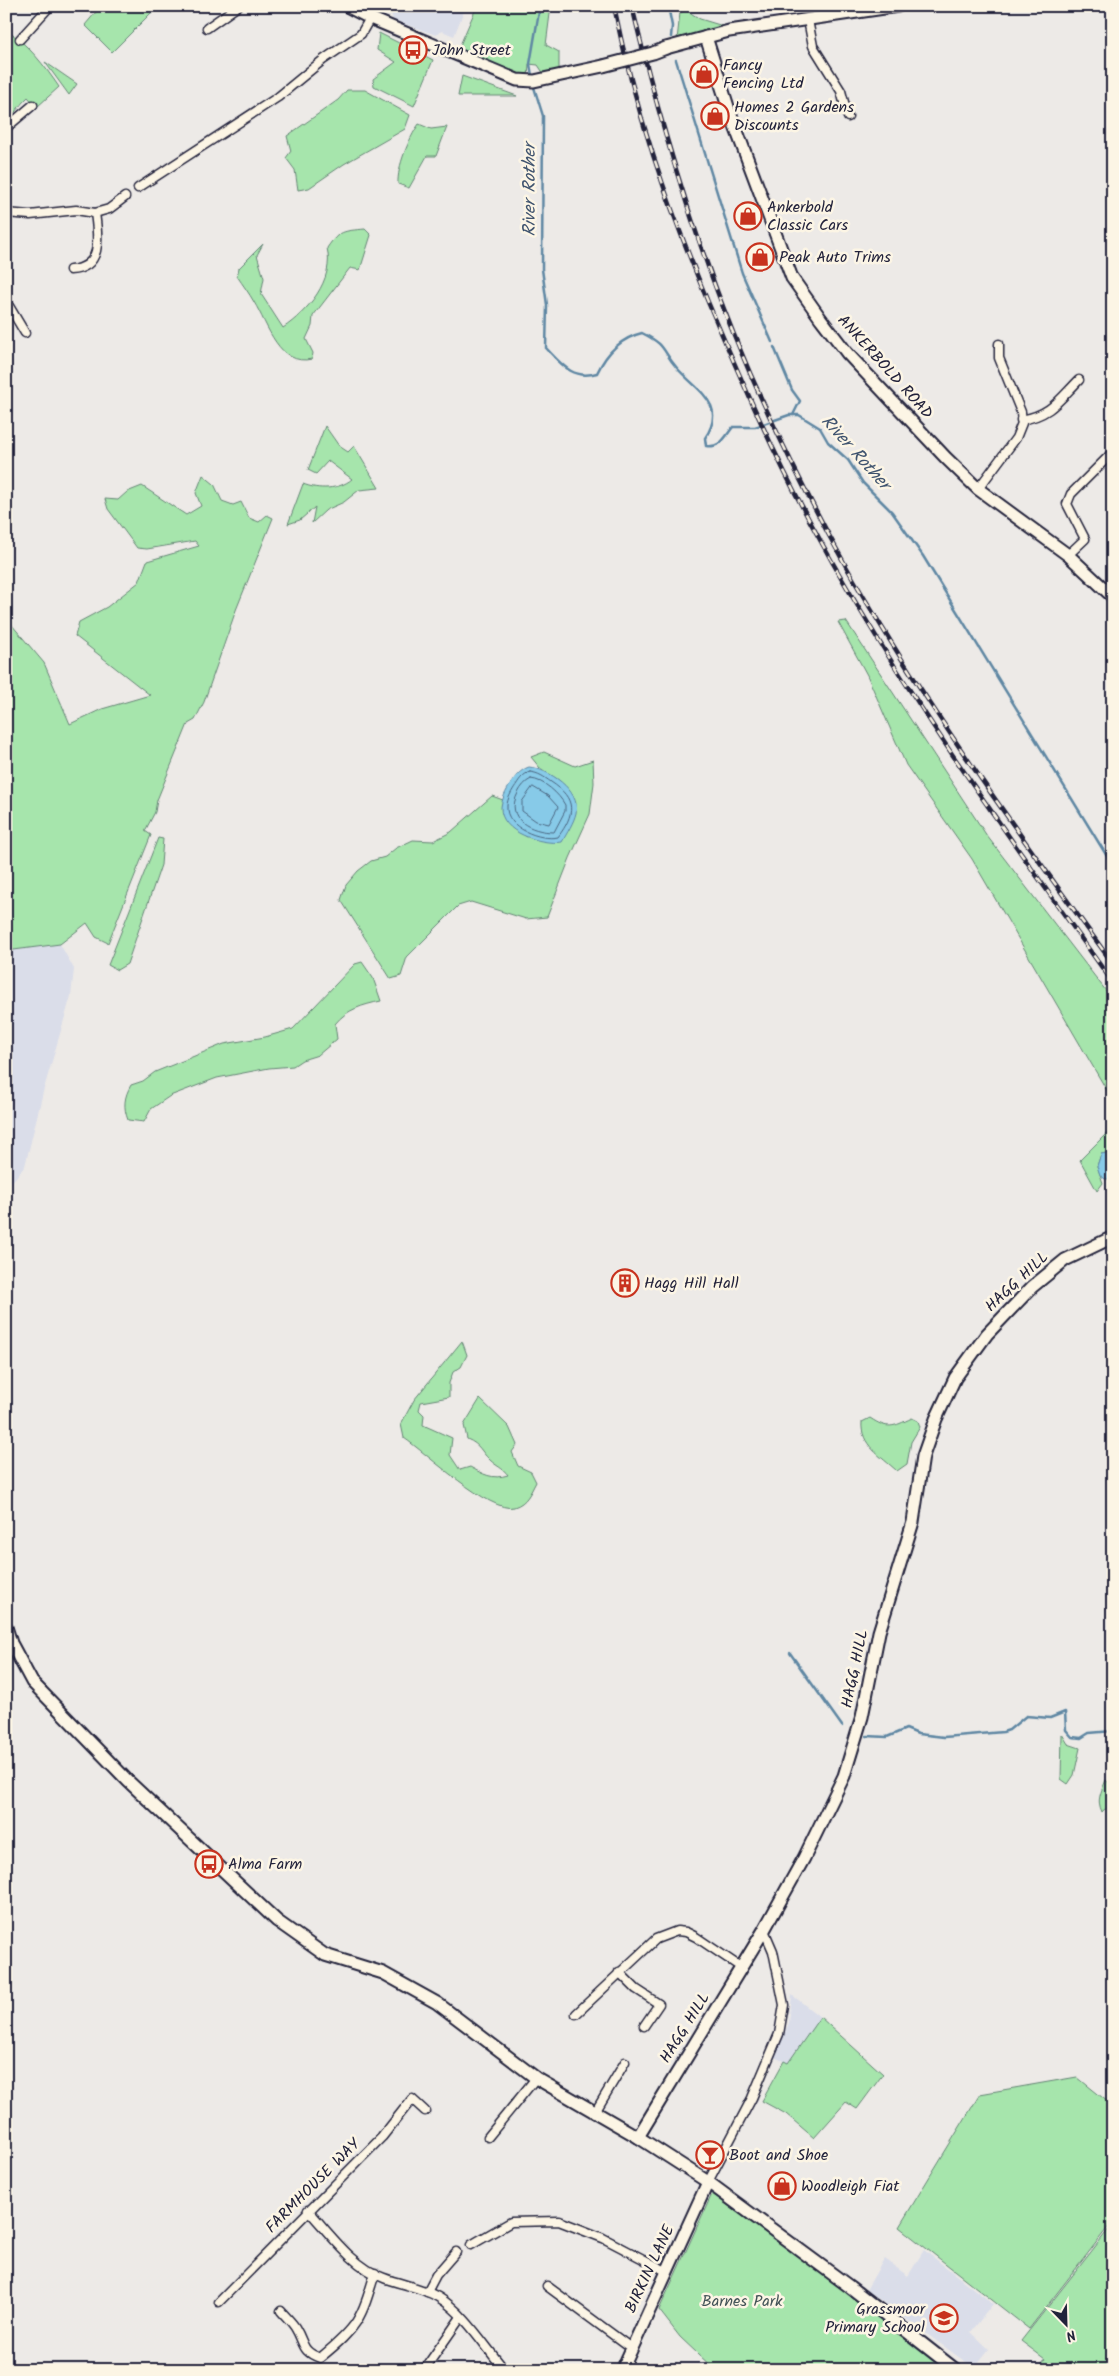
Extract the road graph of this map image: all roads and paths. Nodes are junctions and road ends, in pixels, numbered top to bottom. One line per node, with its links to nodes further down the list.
1 (50, 6): 9 (street)
2 (238, 6): 7 (street)
3 (347, 6): 5 (street)
4 (898, 6): 6 (street)
5 (370, 18): 8 (street, bridge); 13 (street)
6 (808, 20): 8 (street); 11 (street)
7 (207, 28)
8 (706, 37): 25 (street, ANKERBOLD ROAD)
9 (20, 39)
10 (33, 104): 12 (street)
11 (848, 117)
12 (6, 128)
13 (138, 188)
14 (124, 197): 16 (street)
15 (6, 213): 16 (street)
16 (95, 213): 17 (street)
17 (70, 270)
18 (6, 301): 19 (street)
19 (25, 333)
20 (999, 344): 22 (street)
21 (1078, 380): 22 (street)
22 (1022, 420): 25 (street)
23 (1106, 446): 24 (street)
24 (1112, 453): 26 (street)
25 (978, 489): 26 (street, ANKERBOLD ROAD)
26 (1068, 555): 27 (street, ANKERBOLD ROAD)
27 (1113, 596)
28 (1113, 1237): 30 (street, HAGG HILL)
29 (6, 1627): 36 (street)
30 (764, 1930): 31 (street, HAGG HILL); 41 (street)
31 (742, 1968): 32 (street); 40 (street, HAGG HILL)
32 (619, 1972): 33 (street); 34 (street)
33 (576, 2014)
34 (644, 2026)
35 (625, 2062): 38 (street)
36 (536, 2078): 38 (street); 39 (street)
37 (426, 2110): 42 (street, FARMHOUSE WAY)
38 (594, 2114): 40 (street)
39 (488, 2137)
40 (638, 2138): 41 (street)
41 (708, 2182): 45 (street, BIRKIN LANE); 56 (street)
42 (308, 2210): 46 (street); 49 (street, FARMHOUSE WAY)
43 (472, 2245): 45 (street)
44 (456, 2252): 48 (street)
45 (666, 2271): 52 (street, BIRKIN LANE)
46 (375, 2273): 48 (street); 50 (street)
47 (547, 2286): 52 (street)
48 (427, 2292): 51 (street)
49 (219, 2302)
50 (281, 2311)
51 (461, 2317): 53 (street); 54 (street)
52 (632, 2348): 55 (street, BIRKIN LANE)
53 (424, 2370)
54 (505, 2370)
55 (622, 2370)
56 (956, 2370)

